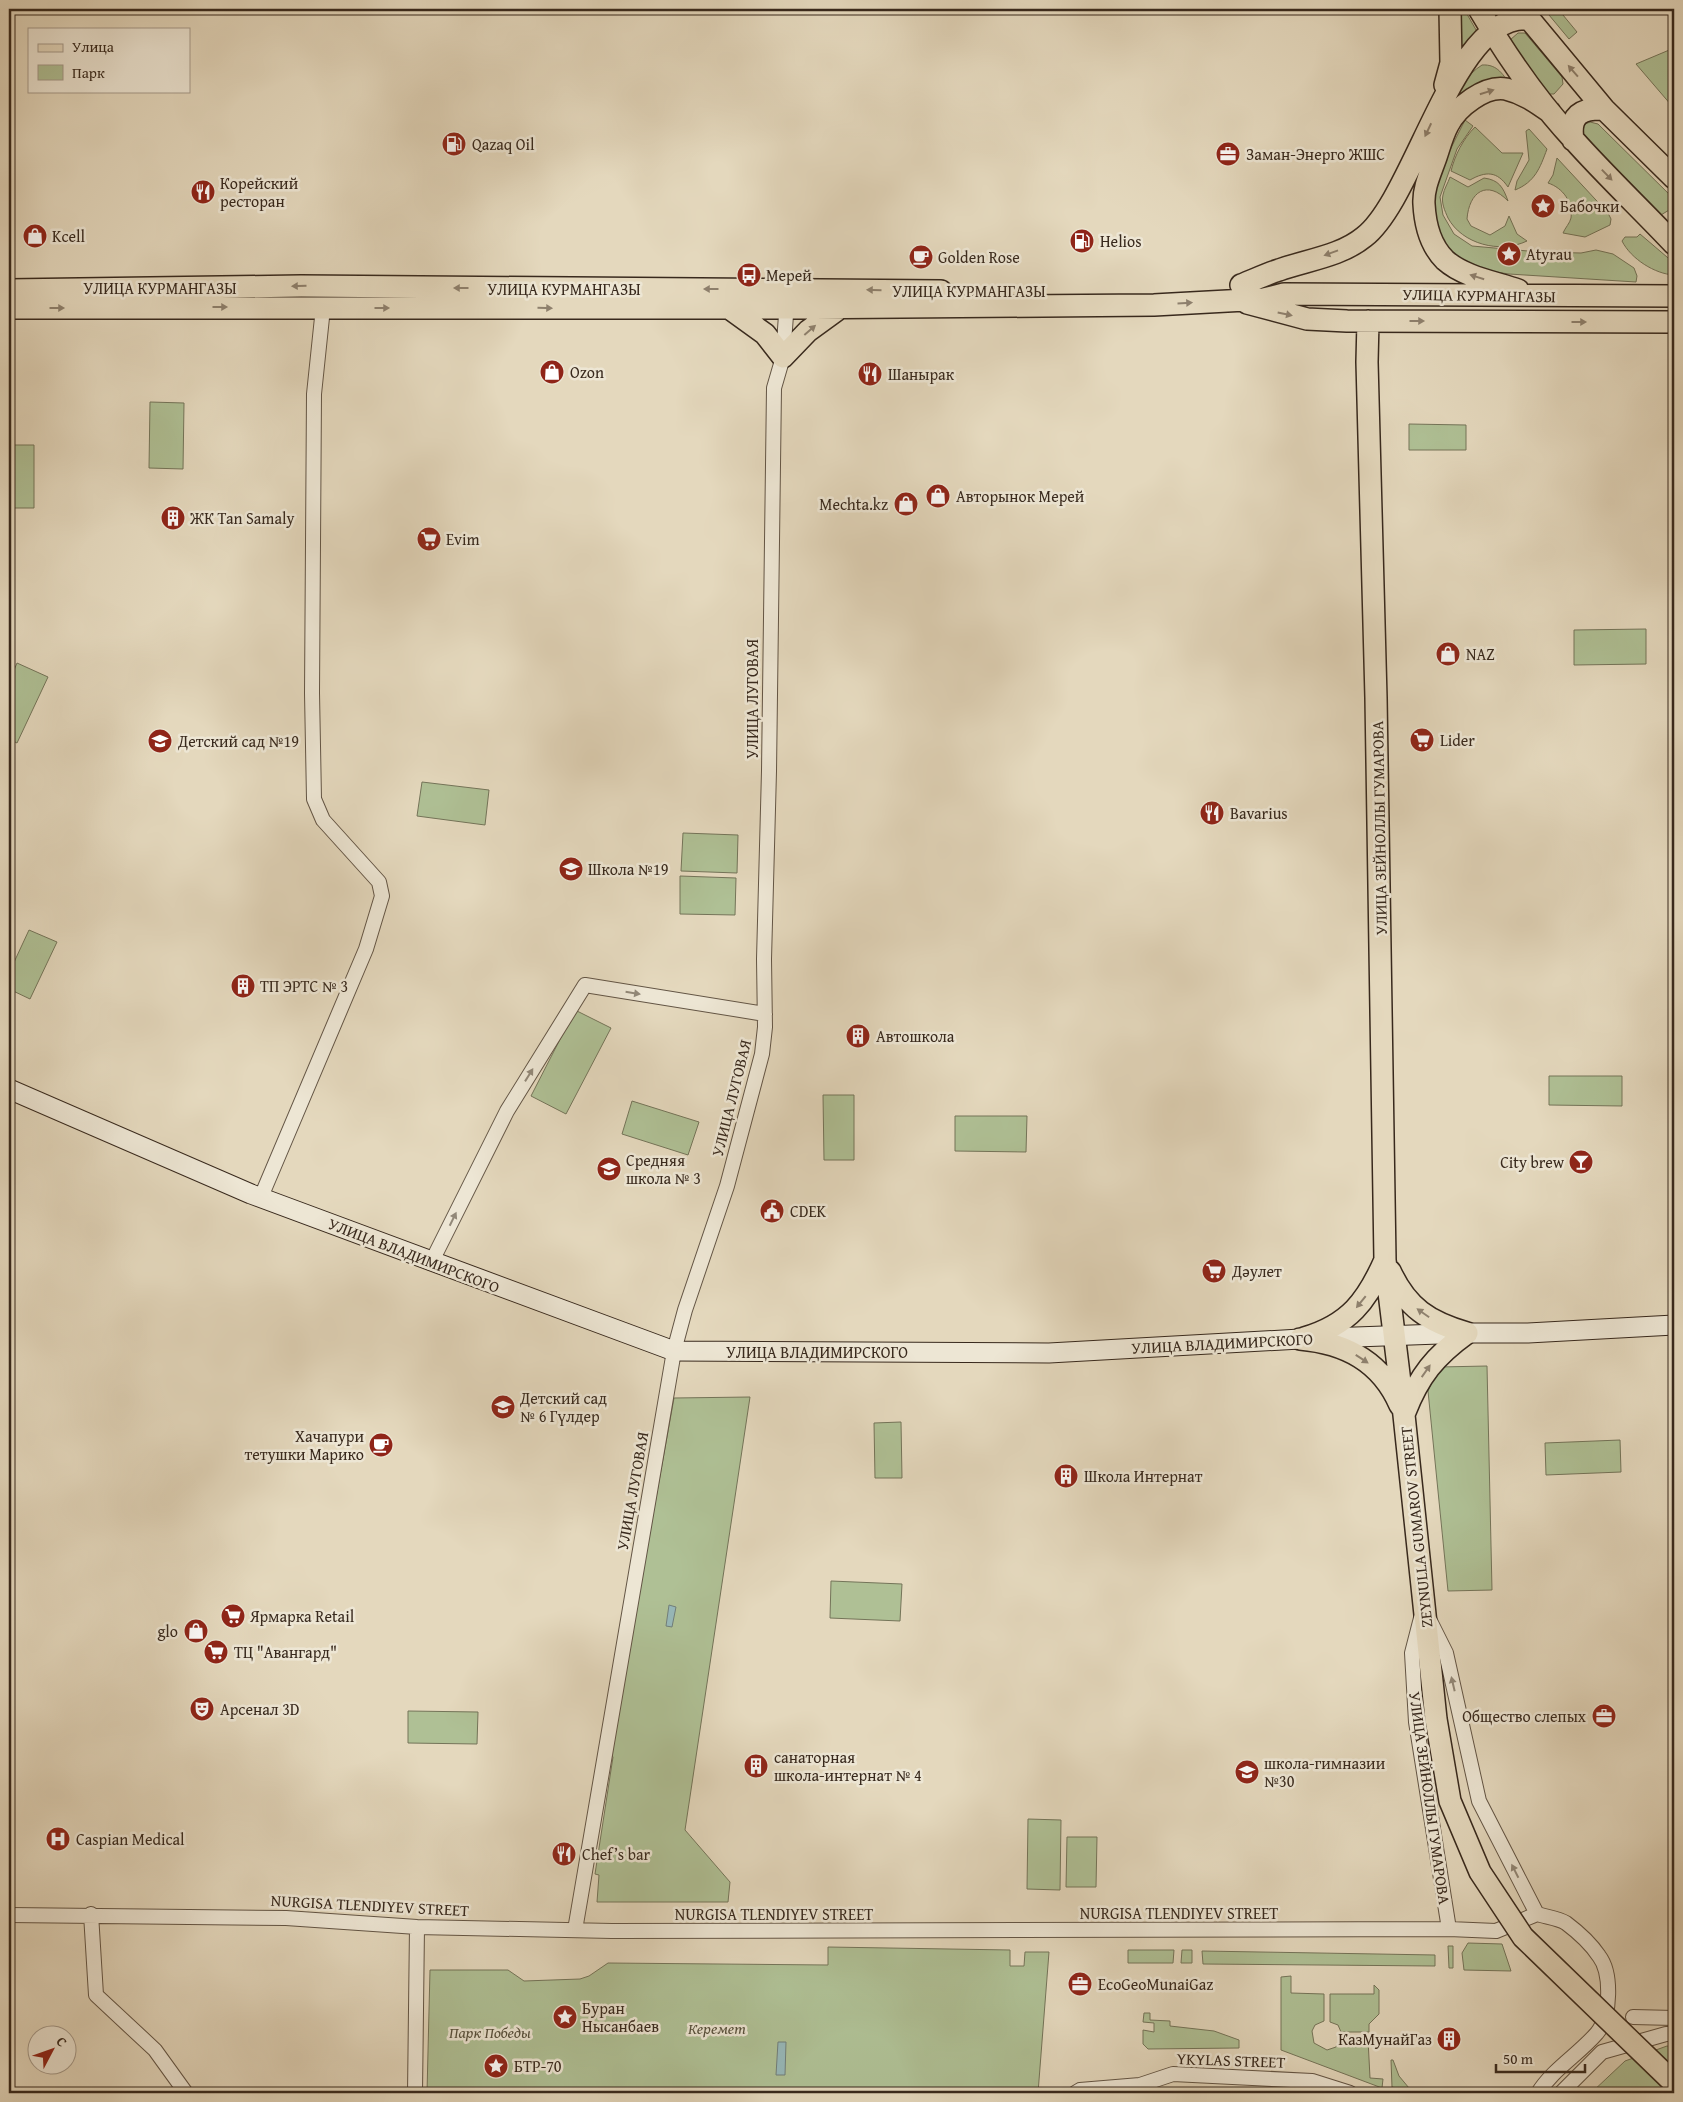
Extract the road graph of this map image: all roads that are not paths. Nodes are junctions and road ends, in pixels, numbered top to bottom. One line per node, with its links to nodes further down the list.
1 (1450, 9): 5 (main road)
2 (1479, 9): 4 (main road)
3 (1525, 14): 4 (main road); 6 (main road, one-way to 3)
4 (1493, 32): 5 (main road); 7 (main road)
5 (1442, 100): 12 (main road, one-way to 12)
6 (1604, 109): 8 (main road); 9 (main road)
7 (1550, 112): 8 (main road); 13 (main road, one-way to 7)
8 (1573, 140): 10 (main road, one-way to 10)
9 (1674, 178)
10 (1674, 244)
11 (9, 290): 15 (main road, УЛИЦА КУРМАНГАЗЫ, one-way to 11)
12 (1240, 293): 13 (main road, УЛИЦА КУРМАНГАЗЫ); 16 (main road, УЛИЦА КУРМАНГАЗЫ); 21 (main road, one-way to 21)
13 (1540, 296): 14 (main road, УЛИЦА КУРМАНГАЗЫ)
14 (1674, 296)
15 (787, 298): 16 (main road, УЛИЦА КУРМАНГАЗЫ, one-way to 15); 17 (main road, УЛИЦА КУРМАНГАЗЫ); 20 (main road, УЛИЦА КУРМАНГАЗЫ); 23 (street, УЛИЦА ЛУГОВАЯ)
16 (908, 298): 17 (main road, УЛИЦА КУРМАНГАЗЫ)
17 (841, 307): 23 (main road, one-way to 17)
18 (9, 308): 19 (main road, УЛИЦА КУРМАНГАЗЫ, one-way to 19)
19 (323, 308): 20 (main road, УЛИЦА КУРМАНГАЗЫ, one-way to 20); 26 (street)
20 (729, 308): 23 (main road)
21 (1368, 320): 22 (main road, one-way to 22); 27 (main road, УЛИЦА ЗЕЙНОЛЛЫ ГУМАРОВА)
22 (1674, 322)
23 (783, 356): 24 (street, УЛИЦА ЛУГОВАЯ)
24 (765, 1014): 28 (street, one-way to 24); 33 (street, УЛИЦА ЛУГОВАЯ)
25 (9, 1089): 26 (street, УЛИЦА ВЛАДИМИРСКОГО)
26 (260, 1197): 28 (street, УЛИЦА ВЛАДИМИРСКОГО)
27 (1385, 1260): 30 (main road, one-way to 27); 31 (main road, УЛИЦА ЗЕЙНОЛЛЫ ГУМАРОВА); 32 (main road, one-way to 32)
28 (432, 1263): 33 (street, УЛИЦА ВЛАДИМИРСКОГО)
29 (1674, 1325): 30 (street, УЛИЦА ВЛАДИМИРСКОГО)
30 (1467, 1333): 31 (street, УЛИЦА ВЛАДИМИРСКОГО); 34 (main road, one-way to 30)
31 (1395, 1335): 32 (street, УЛИЦА ВЛАДИМИРСКОГО); 34 (main road, ZEYNULLA GUMAROV STREET)
32 (1300, 1339): 33 (street, УЛИЦА ВЛАДИМИРСКОГО); 34 (main road, one-way to 34)
33 (674, 1351): 42 (street, УЛИЦА ЛУГОВАЯ)
34 (1404, 1415): 35 (main road, ZEYNULLA GUMAROV STREET)
35 (1424, 1607): 36 (main road, ZEYNULLA GUMAROV STREET); 38 (street, one-way to 35); 41 (street, УЛИЦА ЗЕЙНОЛЛЫ ГУМАРОВА)
36 (1436, 1720): 46 (main road, УЛИЦА ЗЕЙНОЛЛЫ ГУМАРОВА, bridge)
37 (91, 1914): 39 (street, NURGISA TLENDIYEV STREET); 40 (street, NURGISA TLENDIYEV STREET); 49 (street)
38 (1537, 1914): 41 (street, NURGISA TLENDIYEV STREET); 52 (street)
39 (9, 1915)
40 (417, 1928): 42 (street, NURGISA TLENDIYEV STREET); 50 (street)
41 (1448, 1929): 42 (street, NURGISA TLENDIYEV STREET)
42 (575, 1930)
43 (1633, 2017): 44 (street)
44 (1674, 2018)
45 (1674, 2034): 53 (street)
46 (1674, 2083)
47 (1310, 2087): 48 (street, YKYLAS STREET); 51 (street, YKYLAS STREET)
48 (1077, 2092)
49 (186, 2093)
50 (415, 2093)
51 (1350, 2093)
52 (1538, 2093)
53 (1561, 2093)

